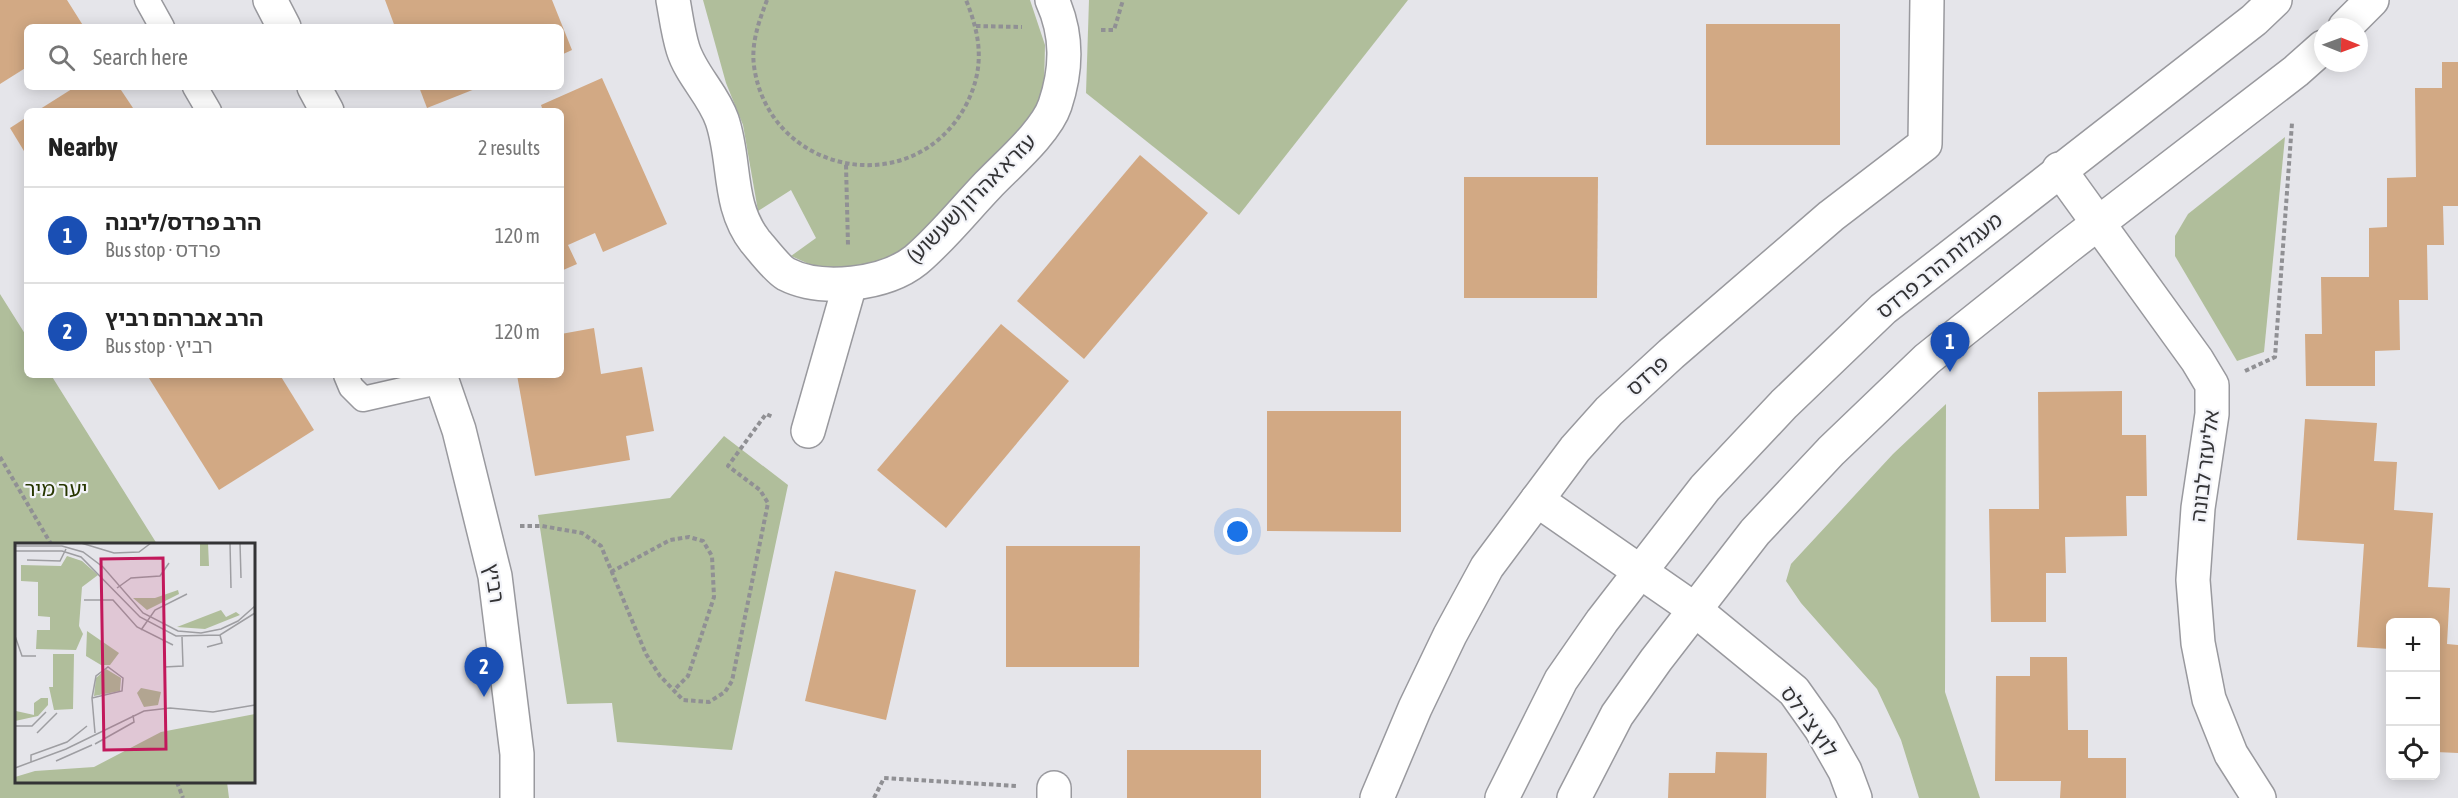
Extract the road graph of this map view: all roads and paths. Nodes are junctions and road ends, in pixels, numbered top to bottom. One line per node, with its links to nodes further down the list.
1 (147, 0): 11 (lane)
2 (270, 0): 12 (street)
3 (674, 0): 22 (street, עזרא אהרון (שעשוע))
4 (767, 0): 19 (path)
5 (966, 0): 19 (path)
6 (1052, 0): 22 (street, עזרא אהרון (שעשוע))
7 (1927, 0): 28 (street, פרדס)
8 (2275, 0): 20 (street, מעגלות הרב פרדס)
9 (2372, 0): 10 (street)
10 (2354, 18)
11 (160, 24)
12 (282, 24)
13 (2314, 55): 14 (street)
14 (2296, 71): 21 (street); 25 (path)
15 (197, 90): 17 (lane)
16 (316, 90): 18 (street)
17 (207, 108)
18 (325, 108)
19 (846, 165): 22 (path)
20 (2059, 170): 21 (street, אליעזר לבונה); 31 (street, מעגלות הרב פרדס)
21 (2098, 223): 25 (street, אליעזר לבונה); 33 (street)
22 (850, 284): 26 (street)
23 (347, 378): 24 (lane)
24 (441, 378): 29 (street, רביץ)
25 (2212, 385): 44 (street, אליעזר לבונה)
26 (808, 431): 34 (path)
27 (0, 457): 30 (path)
28 (1537, 500): 31 (street, לוץ צ'רלס); 40 (street, פרדס)
29 (483, 525): 32 (path); 38 (street, רביץ)
30 (50, 543)
31 (1640, 570): 33 (street, לוץ צ'רלס); 41 (street)
32 (611, 572): 34 (path); 34 (path)
33 (1694, 609): 42 (street); 43 (street, לוץ צ'רלס)
34 (675, 690)
35 (177, 783): 37 (path)
36 (1054, 793): 39 (path)
37 (183, 798)
38 (517, 798)
39 (874, 798)
40 (1377, 798)
41 (1502, 798)
42 (1574, 798)
43 (1855, 798)
44 (2259, 798)

